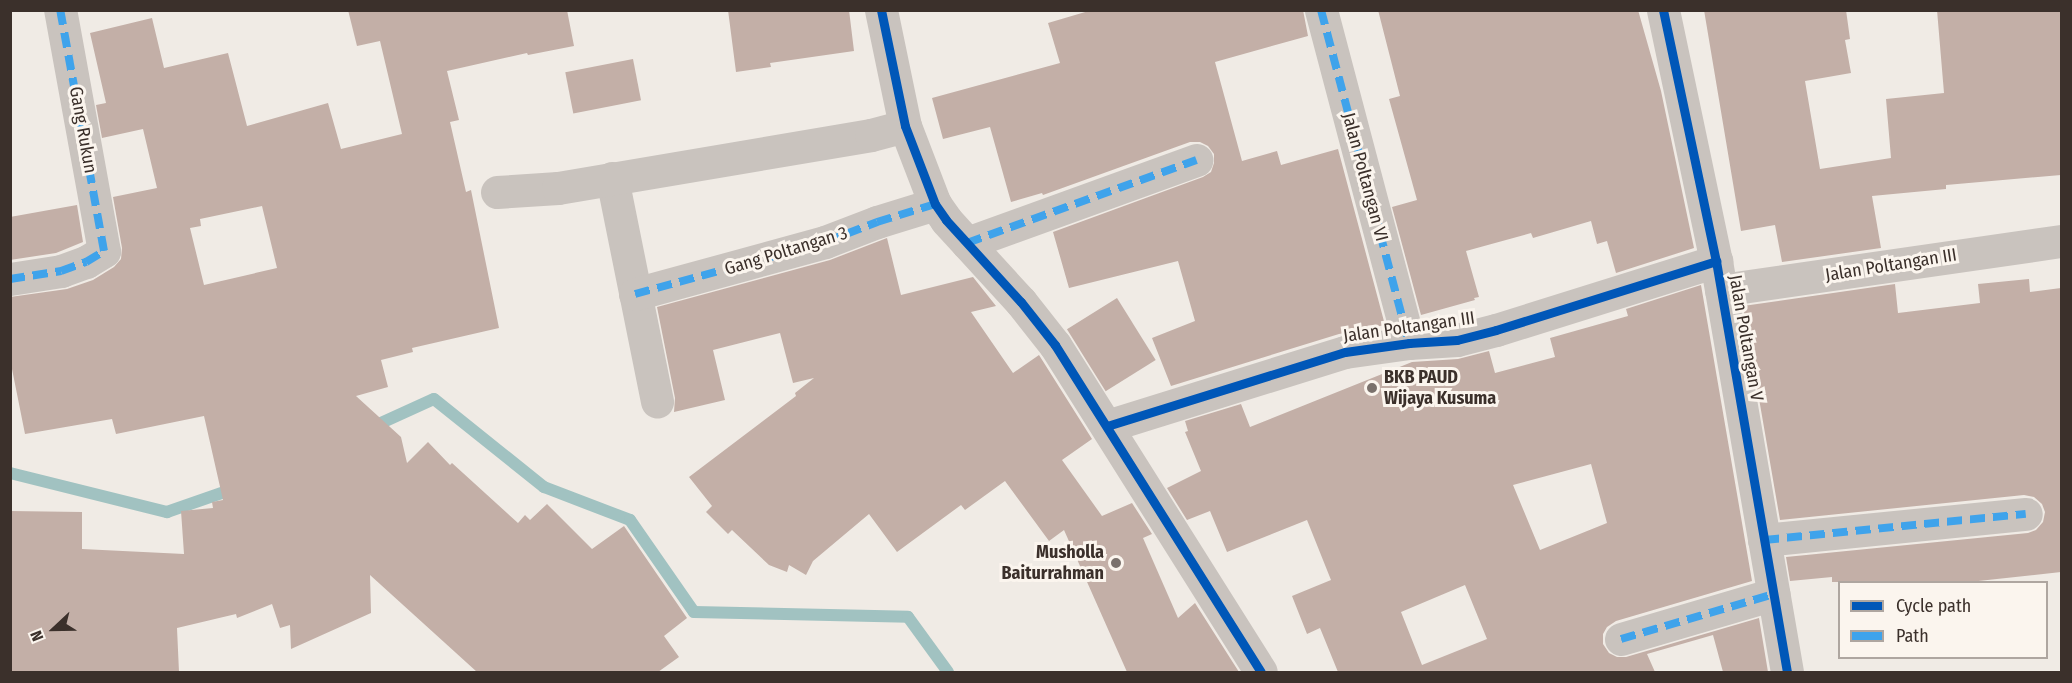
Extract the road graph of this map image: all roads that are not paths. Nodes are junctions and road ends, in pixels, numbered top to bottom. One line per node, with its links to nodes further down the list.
1 (60, 10): 13 (street, Gang Rukun)
2 (881, 10): 5 (street)
3 (1321, 10): 15 (street, Jalan Poltangan VI)
4 (1663, 10): 12 (street, Jalan Poltangan V)
5 (905, 126): 7 (street); 9 (street)
6 (1196, 160): 11 (street)
7 (612, 178): 8 (street); 14 (street)
8 (497, 192)
9 (935, 204): 11 (street); 14 (street, Gang Poltangan 3)
10 (2061, 241): 12 (street, Jalan Poltangan III)
11 (967, 243): 17 (street)
12 (1719, 275): 15 (street, Jalan Poltangan III); 19 (street, Jalan Poltangan V)
13 (10, 279)
14 (635, 294): 16 (street)
15 (1409, 343): 17 (street, Jalan Poltangan III)
16 (657, 402)
17 (1107, 426): 22 (street)
18 (2026, 514): 19 (street)
19 (1764, 540): 20 (street, Jalan Poltangan V)
20 (1774, 594): 21 (street); 23 (street, Jalan Poltangan V)
21 (1621, 639)
22 (1261, 672)
23 (1787, 672)

